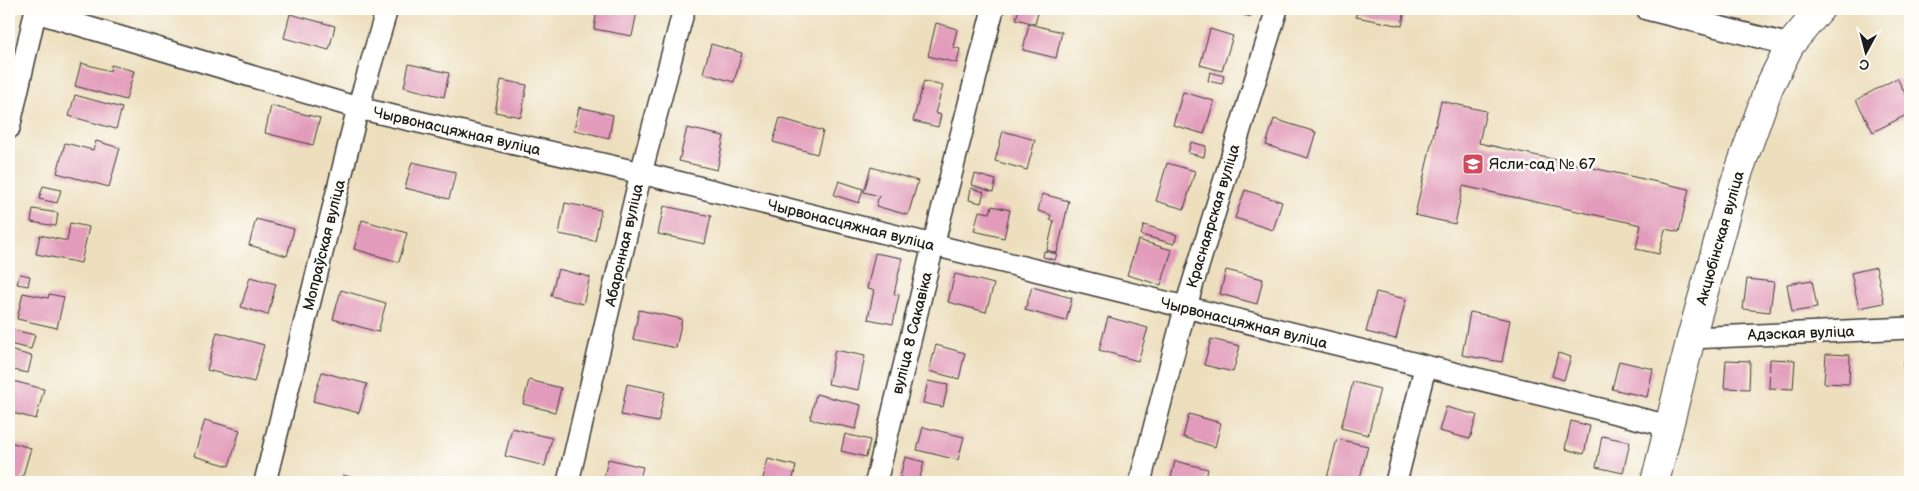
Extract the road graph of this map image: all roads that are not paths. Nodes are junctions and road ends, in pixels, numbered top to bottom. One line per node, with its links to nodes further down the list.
1 (387, 9): 9 (street, Мопраўская вуліца)
2 (684, 9): 11 (street, Абаронная вуліца)
3 (993, 9): 12 (street, вуліца 8 Сакавіка)
4 (1278, 9): 13 (street, Краснаярская вуліца)
5 (1647, 9): 8 (street)
6 (1820, 9): 8 (street, Акцюбінская вуліца)
7 (36, 11): 9 (street, Чырвонасцяжная вуліца); 10 (street)
8 (1790, 45): 15 (street, Акцюбінская вуліца)
9 (358, 108): 11 (street, Чырвонасцяжная вуліца); 18 (street, Мопраўская вуліца)
10 (9, 128)
11 (641, 173): 12 (street, Чырвонасцяжная вуліца); 19 (street, Абаронная вуліца)
12 (932, 246): 13 (street, Чырвонасцяжная вуліца); 20 (street, вуліца 8 Сакавіка)
13 (1185, 308): 16 (street, Чырвонасцяжная вуліца); 21 (street, Краснаярская вуліца)
14 (1910, 328): 15 (street, Адэская вуліца)
15 (1691, 338): 17 (street, Акцюбінская вуліца)
16 (1425, 368): 17 (street, Чырвонасцяжная вуліца); 22 (street)
17 (1669, 426): 23 (street, Акцюбінская вуліца)
18 (265, 482)
19 (568, 482)
20 (876, 482)
21 (1140, 482)
22 (1396, 482)
23 (1655, 482)

